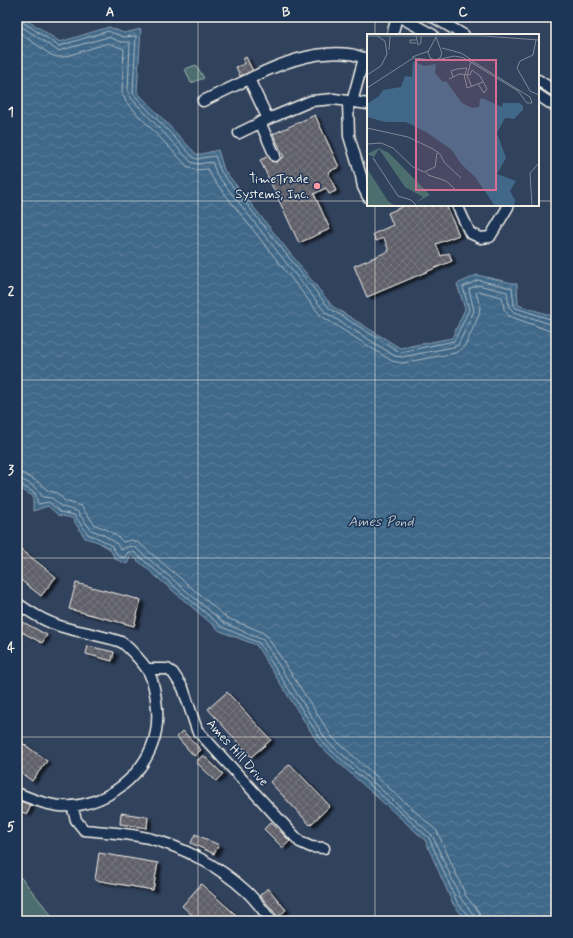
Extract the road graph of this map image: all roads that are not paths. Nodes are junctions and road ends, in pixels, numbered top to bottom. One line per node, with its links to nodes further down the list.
1 (398, 17): 3 (street); 4 (street)
2 (434, 17): 5 (street)
3 (392, 34)
4 (431, 34)
5 (462, 34)
6 (249, 79): 10 (street); 11 (street); 14 (street)
7 (539, 81): 8 (street)
8 (556, 92)
9 (539, 96): 13 (street)
10 (203, 101)
11 (350, 101): 12 (street); 14 (street); 17 (street)
12 (367, 104)
13 (556, 107)
14 (264, 120): 15 (street); 16 (street)
15 (239, 133)
16 (275, 156)
17 (367, 195)
18 (457, 206): 19 (street)
19 (508, 206)
20 (17, 603): 21 (street)
21 (147, 669): 23 (street); 24 (street, Ames Hill Drive)
22 (17, 793): 23 (street)
23 (72, 806): 25 (street)
24 (324, 848)
25 (272, 921)

